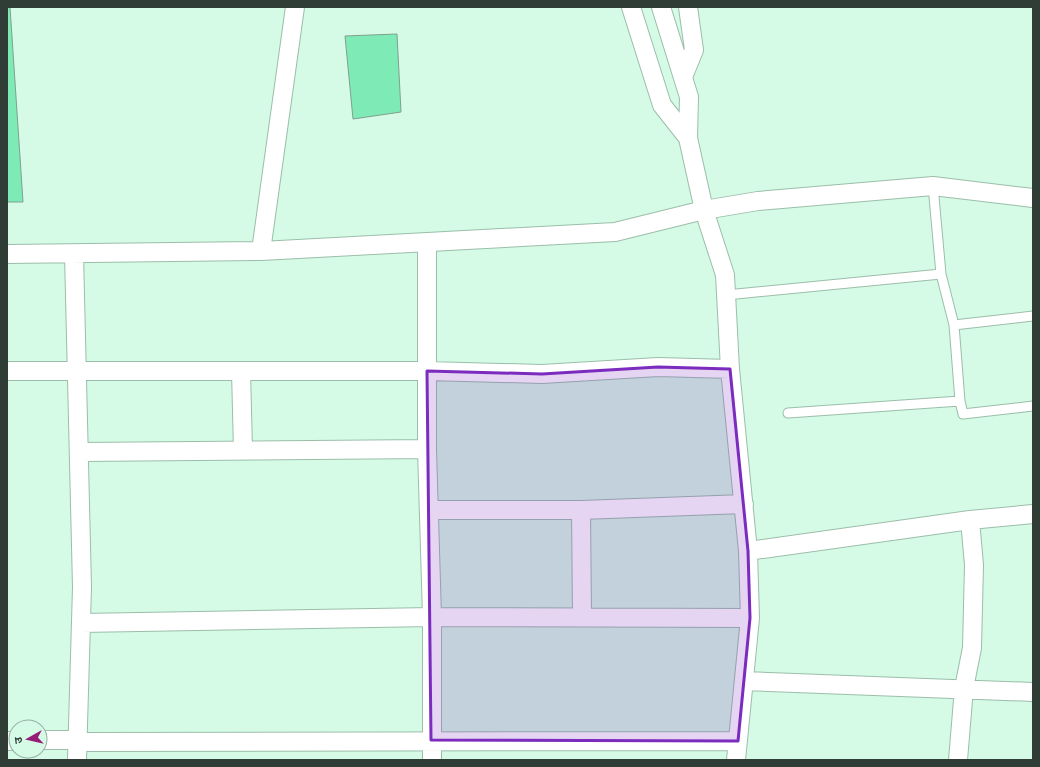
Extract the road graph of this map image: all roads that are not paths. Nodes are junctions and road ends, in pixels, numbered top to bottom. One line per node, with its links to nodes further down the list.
1 (295, 7): 11 (street)
2 (631, 7): 6 (street)
3 (661, 7): 5 (street)
4 (688, 7): 5 (street)
5 (683, 77): 6 (street)
6 (688, 138): 9 (street)
7 (933, 186): 8 (street); 9 (street); 14 (lane)
8 (1033, 198)
9 (704, 210): 10 (street); 15 (street)
10 (427, 242): 11 (street); 21 (street)
11 (262, 251): 13 (street)
12 (7, 254): 13 (street)
13 (74, 254): 22 (street)
14 (941, 274): 15 (lane); 17 (lane)
15 (726, 295): 18 (street)
16 (1033, 316): 17 (lane)
17 (954, 325): 23 (lane)
18 (730, 369): 21 (street); 29 (street)
19 (7, 371): 22 (street)
20 (241, 371): 21 (street); 22 (street); 27 (street)
21 (427, 371): 26 (street)
22 (77, 372): 28 (street)
23 (960, 401): 24 (lane); 25 (lane)
24 (1033, 406)
25 (788, 413)
26 (427, 449): 27 (street); 30 (street)
27 (243, 450): 28 (street)
28 (79, 452): 38 (street)
29 (744, 504): 31 (street); 34 (street)
30 (429, 510): 31 (street); 35 (street)
31 (581, 510): 36 (street)
32 (1033, 514): 33 (street)
33 (970, 520): 34 (street); 40 (street)
34 (748, 552): 37 (street)
35 (432, 617): 36 (street); 38 (street); 43 (street)
36 (582, 617): 37 (street)
37 (750, 618): 39 (street)
38 (81, 622): 44 (street)
39 (745, 681): 40 (street); 45 (street)
40 (964, 688): 41 (street); 49 (street)
41 (1033, 692)
42 (48, 740): 44 (street)
43 (431, 740): 44 (street); 45 (street); 47 (street)
44 (77, 741): 46 (street)
45 (738, 741): 48 (street)
46 (77, 760)
47 (432, 760)
48 (736, 760)
49 (958, 760)

